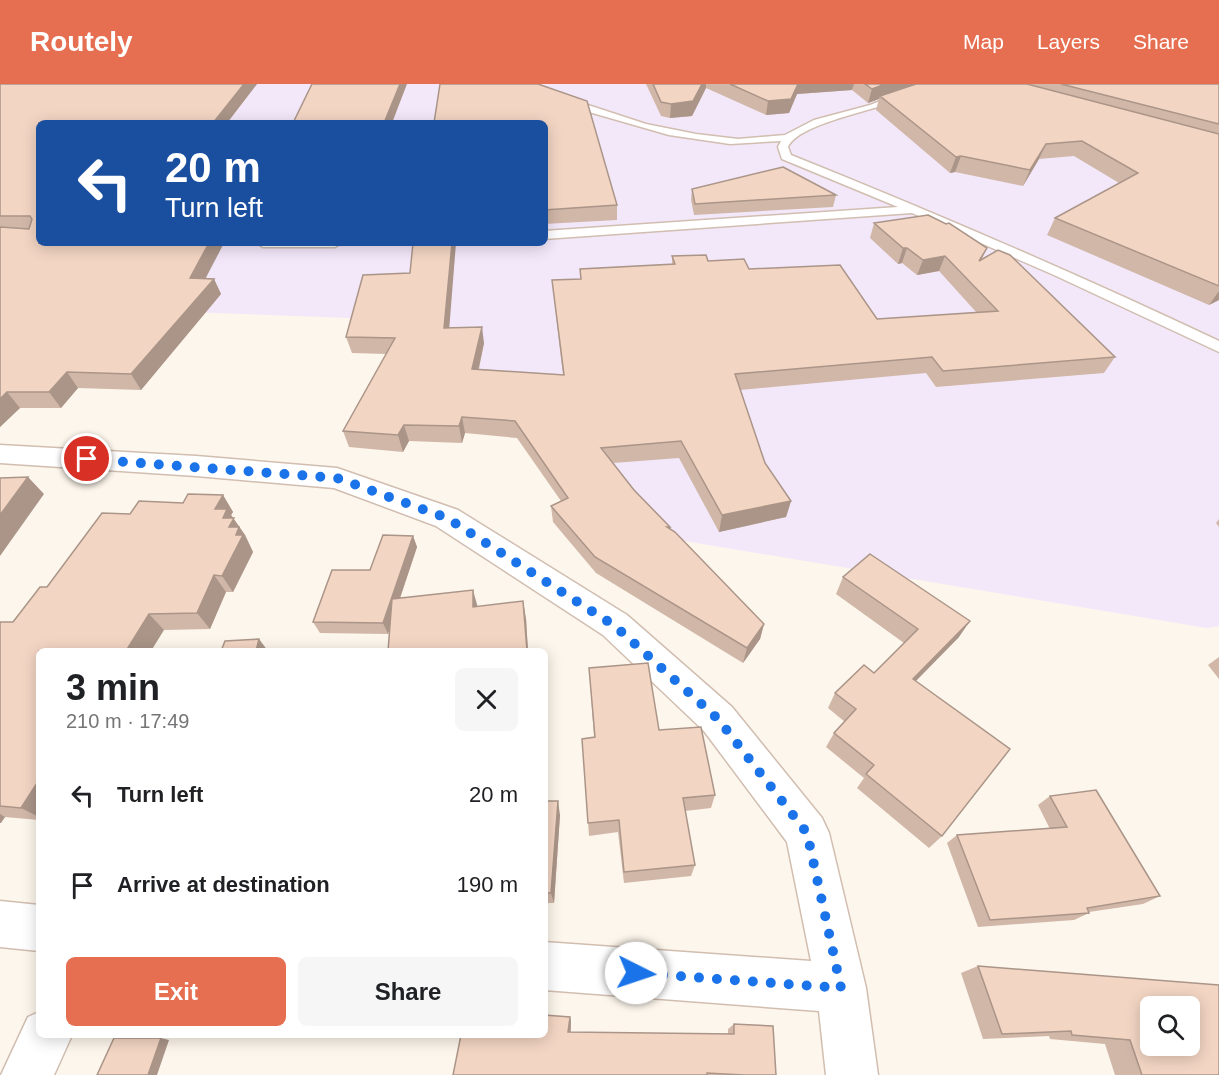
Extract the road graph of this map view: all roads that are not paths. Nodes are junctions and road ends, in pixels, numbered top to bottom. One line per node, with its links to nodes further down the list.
1 (516, 84): 4 (lane)
2 (933, 84): 3 (lane)
3 (787, 138): 4 (lane); 5 (lane)
4 (723, 141): 5 (lane)
5 (776, 154): 6 (lane)
6 (916, 210): 7 (lane); 8 (lane)
7 (548, 235)
8 (1219, 347)
9 (0, 454): 13 (street)
10 (0, 924): 11 (street)
11 (36, 928)
12 (548, 966): 13 (street)
13 (841, 988): 16 (street)
14 (45, 1038): 15 (street)
15 (27, 1075)
16 (852, 1075)

